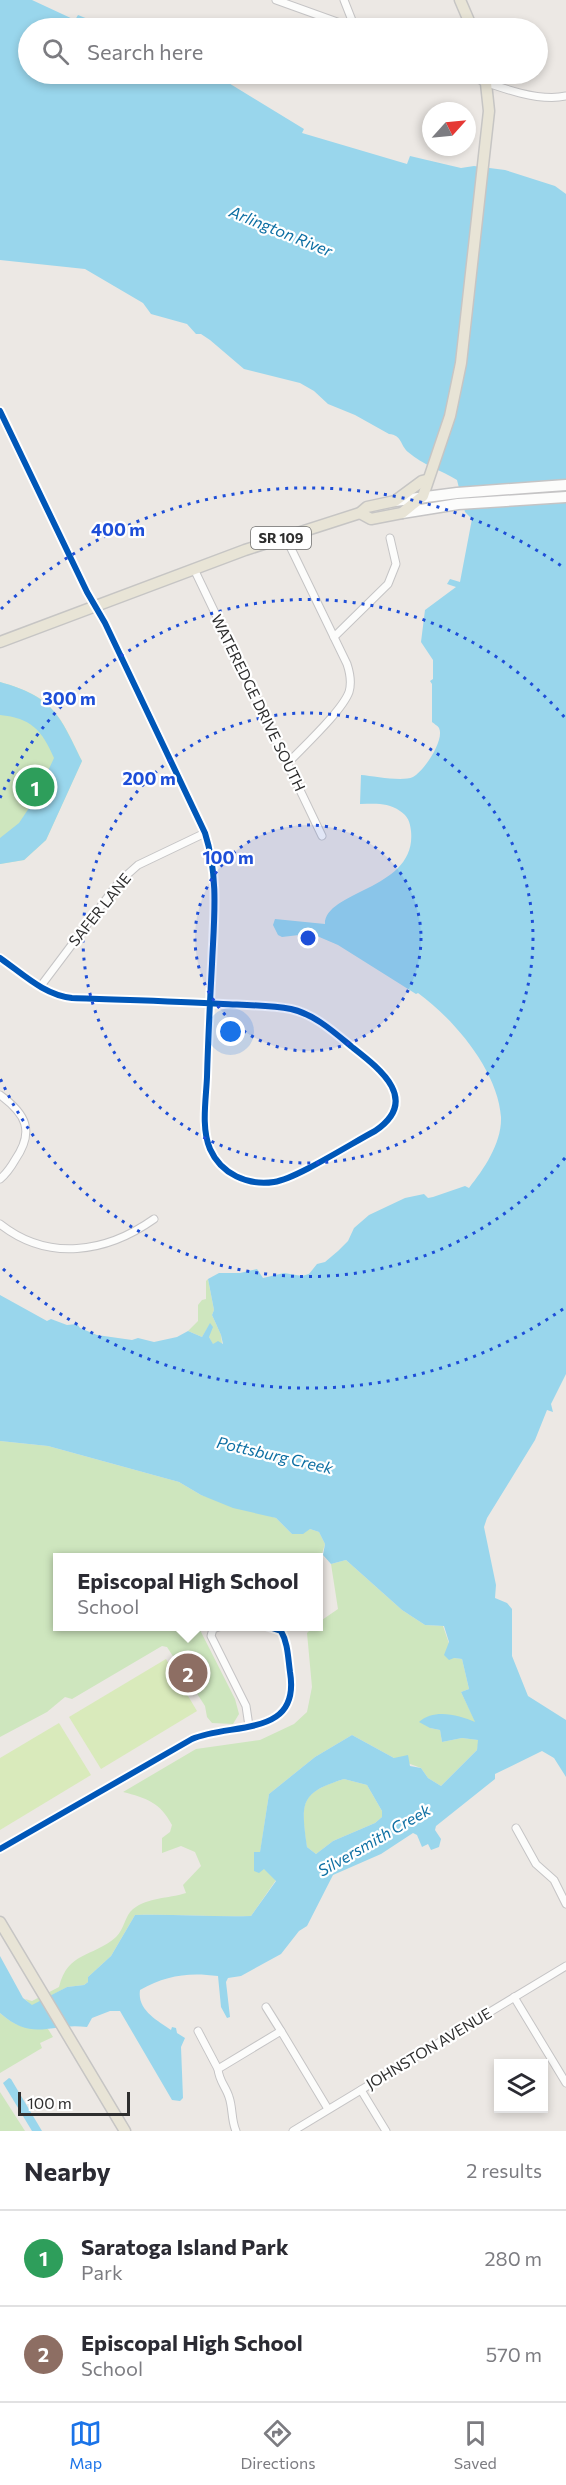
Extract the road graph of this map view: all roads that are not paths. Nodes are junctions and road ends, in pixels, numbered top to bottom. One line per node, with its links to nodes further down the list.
1 (276, 0): 4 (street)
2 (344, 0): 5 (street)
3 (460, 0): 6 (main road)
4 (326, 18)
5 (350, 18)
6 (468, 18)
7 (487, 84): 11 (main road)
8 (503, 84): 9 (street)
9 (566, 96)
10 (0, 411): 22 (street)
11 (426, 480): 13 (main road); 16 (main road)
12 (566, 485): 15 (main road, SR 109)
13 (423, 496): 15 (main road, SR 109); 16 (main road, SR 109); 18 (main road)
14 (566, 497): 15 (main road, SR 109)
15 (458, 499): 18 (main road, SR 109)
16 (395, 501): 17 (main road, SR 109)
17 (360, 513): 18 (main road, SR 109); 19 (main road, SR 109)
18 (402, 513)
19 (285, 536): 21 (main road, SR 109); 23 (street)
20 (390, 538): 23 (street)
21 (194, 569): 22 (main road, SR 109); 25 (street, WATEREDGE DRIVE SOUTH)
22 (96, 607): 24 (main road, SR 109); 26 (street)
23 (334, 637): 25 (street)
24 (0, 642)
25 (288, 763): 27 (street, WATEREDGE DRIVE SOUTH)
26 (205, 833): 29 (street, SAFER LANE); 30 (street)
27 (322, 836)
28 (0, 958): 29 (street)
29 (40, 987): 30 (street)
30 (210, 1003): 30 (street)
31 (0, 1095): 32 (street)
32 (0, 1179)
33 (154, 1219): 34 (street)
34 (0, 1224)
35 (212, 1631): 37 (street)
36 (281, 1631): 37 (street)
37 (249, 1726): 39 (street)
38 (516, 1828): 40 (street)
39 (0, 1849)
40 (566, 1904)
41 (0, 1922): 51 (main road)
42 (566, 1966): 43 (street, JOHNSTON AVENUE)
43 (514, 1997): 48 (street); 49 (street, JOHNSTON AVENUE)
44 (266, 2007): 46 (street)
45 (198, 2031): 47 (street)
46 (281, 2031): 47 (street); 50 (street)
47 (218, 2069): 52 (street)
48 (566, 2083)
49 (361, 2090): 50 (street, JOHNSTON AVENUE); 54 (street)
50 (328, 2109): 53 (street, JOHNSTON AVENUE)
51 (125, 2131)
52 (236, 2131)
53 (293, 2131)
54 (386, 2131)

